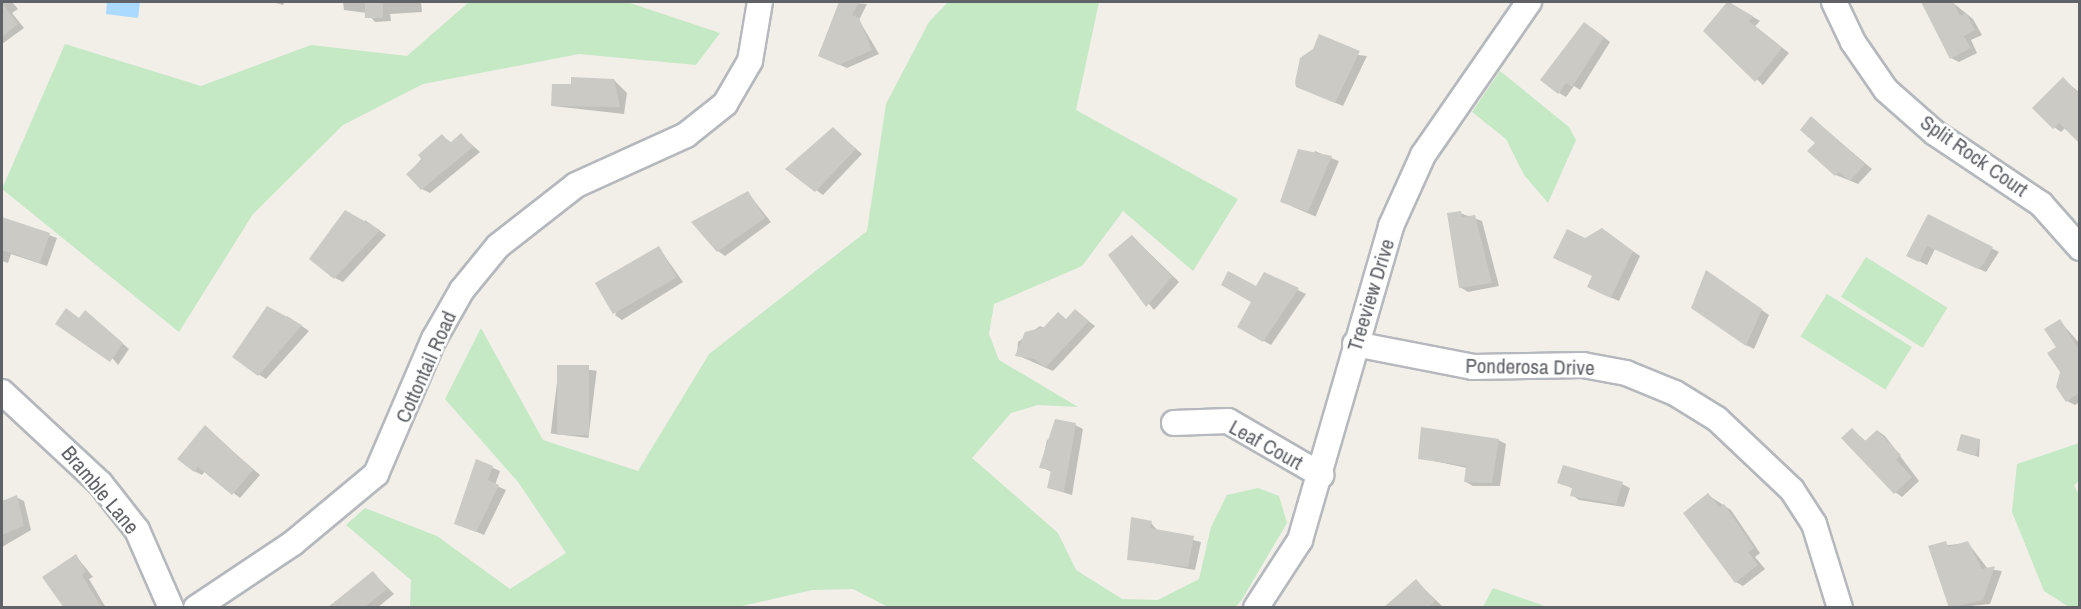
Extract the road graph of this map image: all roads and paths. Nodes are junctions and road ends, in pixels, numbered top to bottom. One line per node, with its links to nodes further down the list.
1 (760, 2): 10 (street, Cottontail Road)
2 (1529, 2): 5 (street, Treeview Drive)
3 (1834, 2): 4 (street, Split Rock Court)
4 (2079, 248)
5 (1355, 344): 8 (street, Treeview Drive); 12 (street, Ponderosa Drive)
6 (2, 392): 9 (street, Bramble Lane)
7 (1174, 423): 8 (street, Leaf Court)
8 (1321, 475): 11 (street, Treeview Drive)
9 (171, 608)
10 (196, 608)
11 (1256, 608)
12 (1840, 608)

